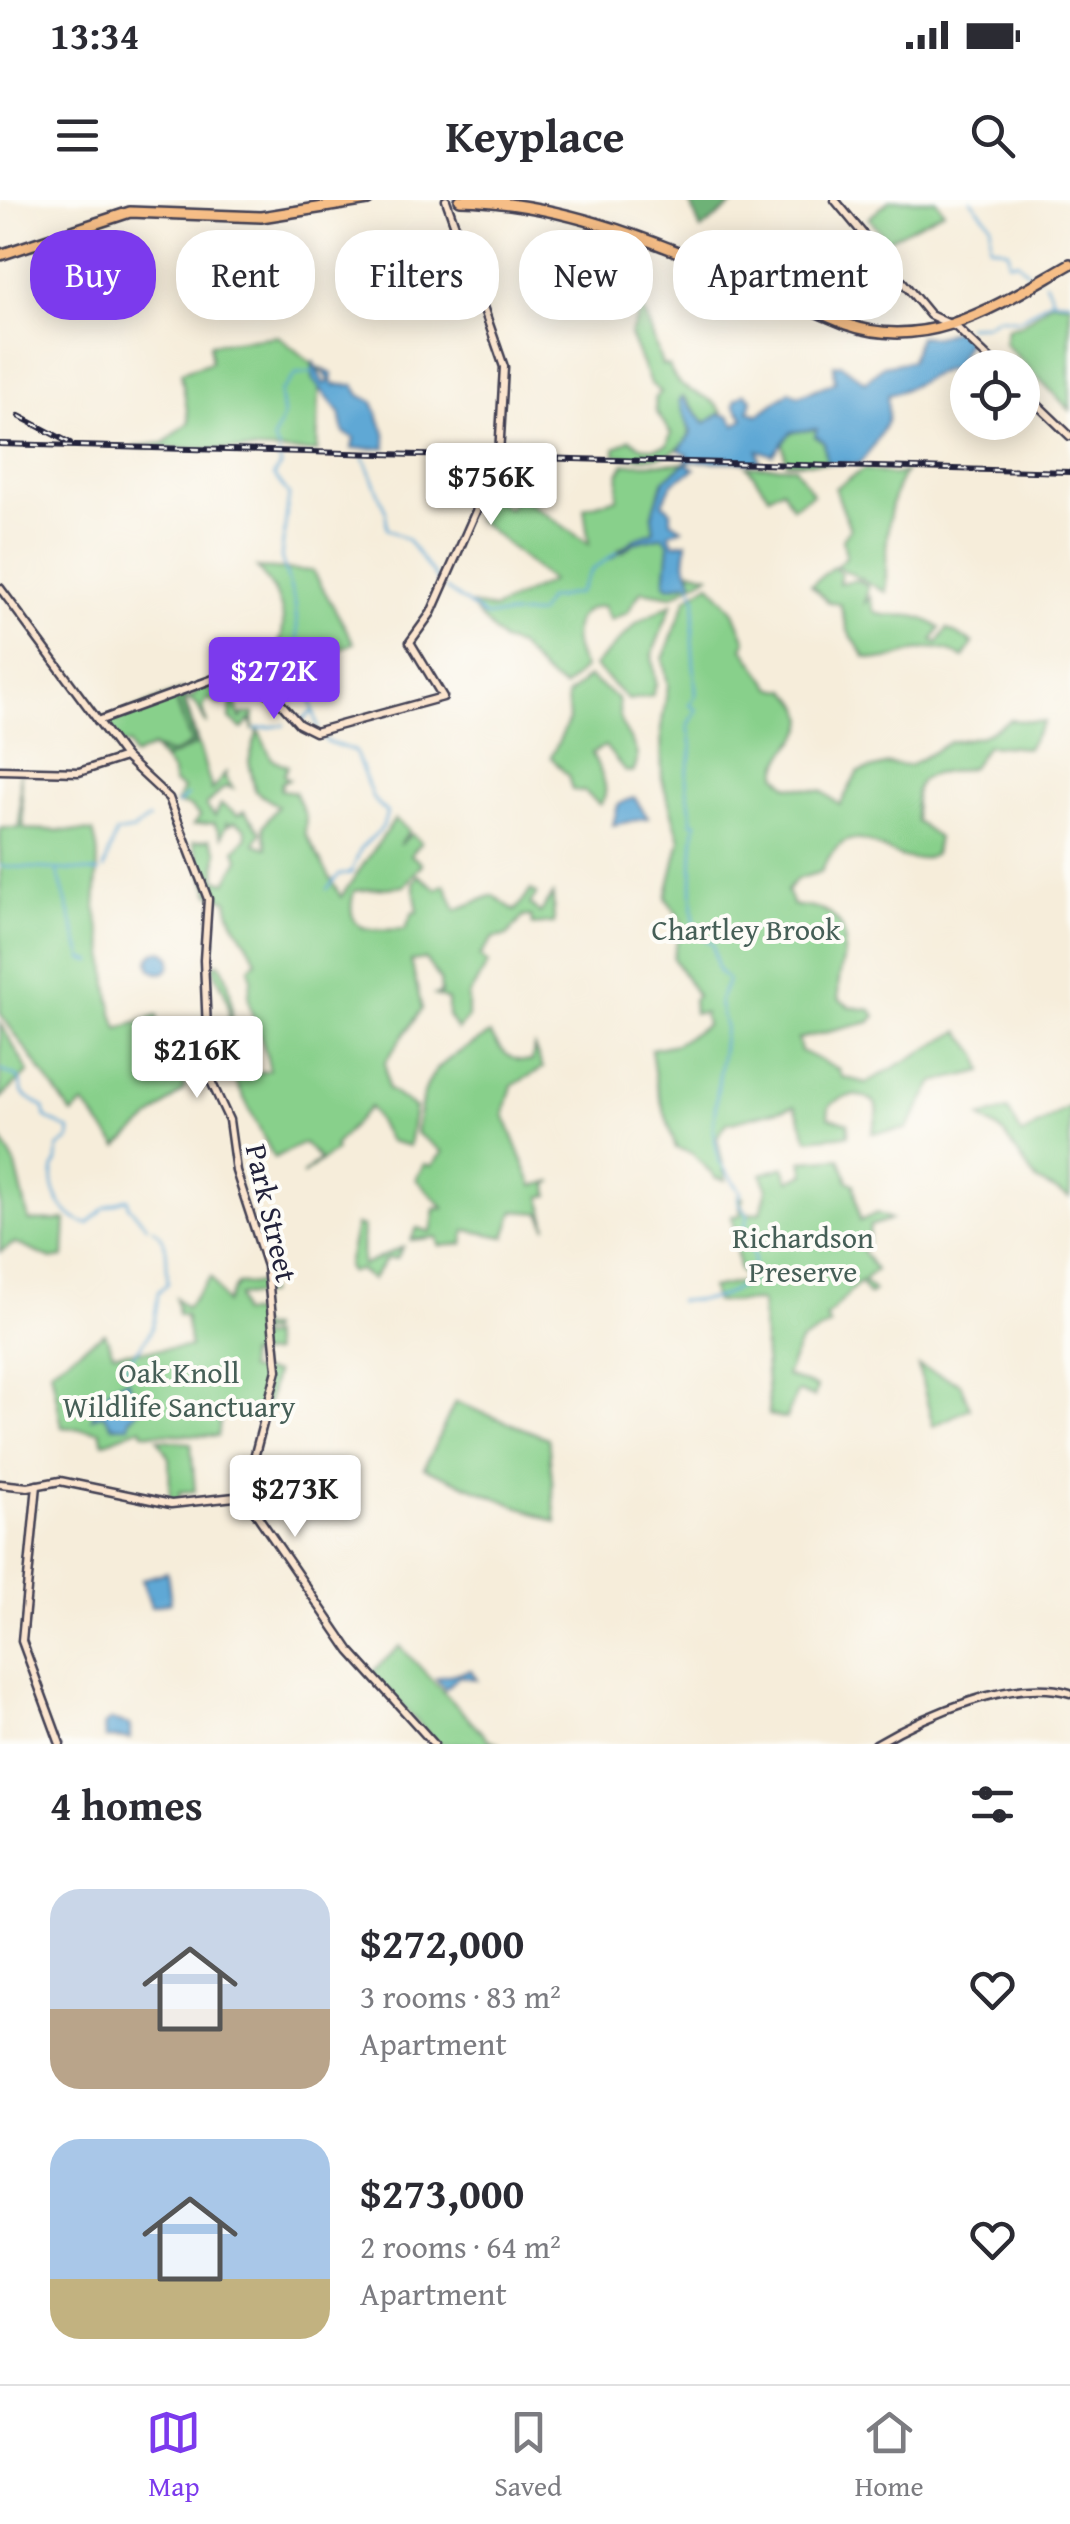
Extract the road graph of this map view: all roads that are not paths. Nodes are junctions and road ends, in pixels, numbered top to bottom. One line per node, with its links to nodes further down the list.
1 (368, 200): 5 (highway)
2 (446, 200): 12 (main road)
3 (460, 200): 7 (highway)
4 (835, 200): 7 (main road)
5 (0, 256)
6 (1070, 264): 7 (highway)
7 (952, 324): 8 (main road)
8 (980, 350)
9 (1040, 407): 10 (main road)
10 (1070, 436)
11 (0, 588): 12 (main road, Park Street)
12 (98, 721): 13 (main road, Park Street)
13 (125, 757): 14 (main road); 17 (main road, Park Street)
14 (0, 770)
15 (0, 1484): 16 (main road)
16 (37, 1485): 17 (main road); 19 (main road)
17 (244, 1496): 20 (main road)
18 (1070, 1692): 21 (main road)
19 (60, 1744)
20 (434, 1744)
21 (876, 1744)

